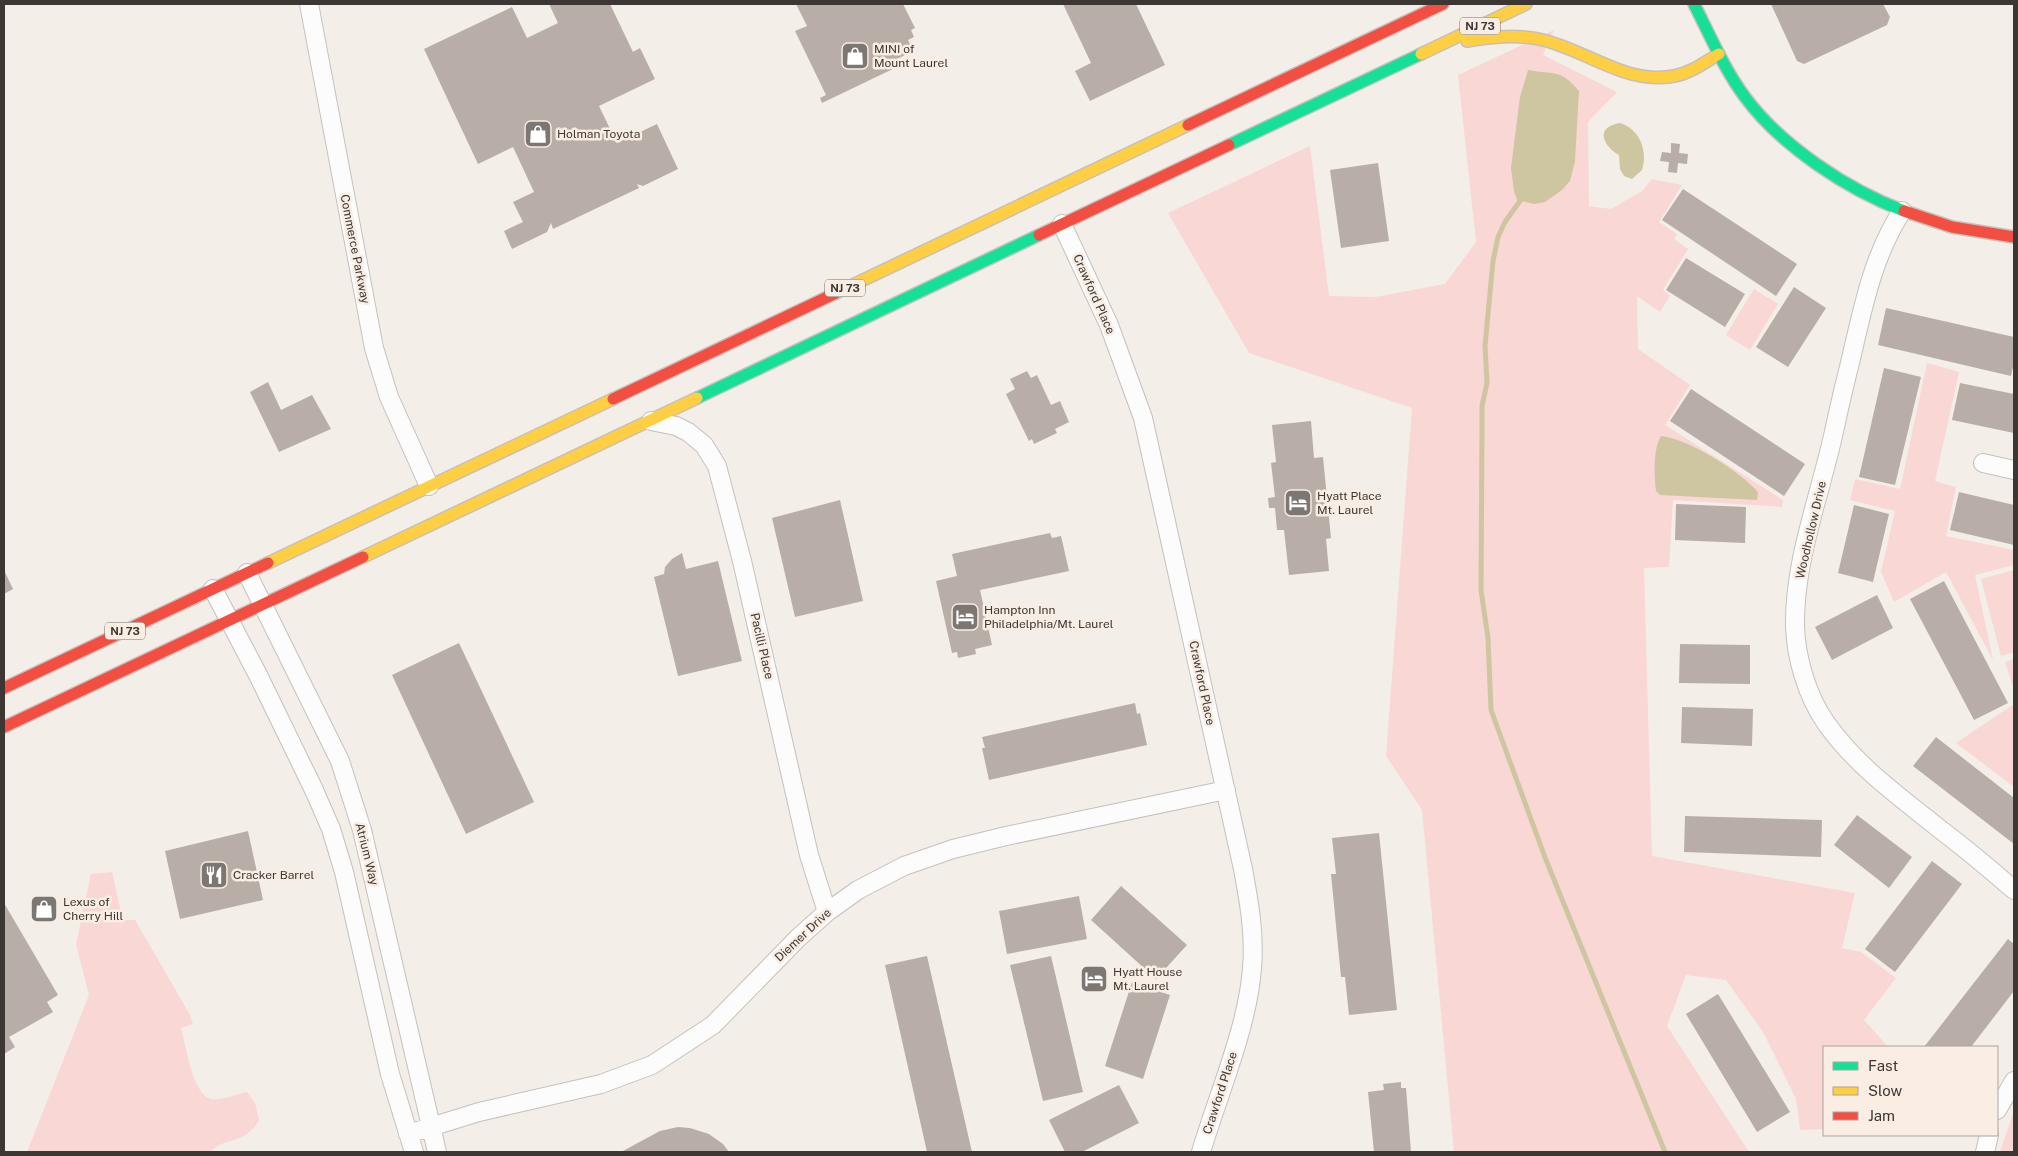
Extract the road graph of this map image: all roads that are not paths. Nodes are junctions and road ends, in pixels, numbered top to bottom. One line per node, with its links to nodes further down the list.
1 (309, 4): 13 (street, Commerce Parkway)
2 (1443, 4): 13 (main road, NJ 73)
3 (1526, 4): 5 (main road, NJ 73)
4 (1694, 4): 6 (main road)
5 (1434, 47): 6 (main road); 8 (main road, NJ 73)
6 (1719, 54): 7 (main road)
7 (1902, 211): 9 (main road); 21 (street, Woodhollow Drive)
8 (1062, 224): 10 (main road, NJ 73); 20 (street, Crawford Place)
9 (2014, 237)
10 (648, 420): 16 (main road, NJ 73); 22 (street, Pacilli Place)
11 (1983, 462): 12 (street)
12 (2014, 470)
13 (429, 486): 14 (main road, NJ 73)
14 (247, 573): 15 (main road, NJ 73); 16 (street, Atrium Way)
15 (212, 589): 17 (street); 18 (main road, NJ 73)
16 (263, 603): 17 (main road, NJ 73); 25 (street, Atrium Way)
17 (229, 620): 19 (main road, NJ 73); 26 (street)
18 (4, 688)
19 (4, 726)
20 (1226, 790): 22 (street, Diemer Drive); 30 (street, Crawford Place)
21 (2014, 890)
22 (827, 912): 25 (street, Diemer Drive)
23 (2014, 1081): 24 (street)
24 (1998, 1108)
25 (431, 1128): 26 (street, Diemer Drive); 29 (street, Atrium Way)
26 (408, 1134): 28 (street)
27 (1988, 1136): 31 (street)
28 (414, 1152)
29 (436, 1152)
30 (1201, 1152)
31 (1985, 1152)

